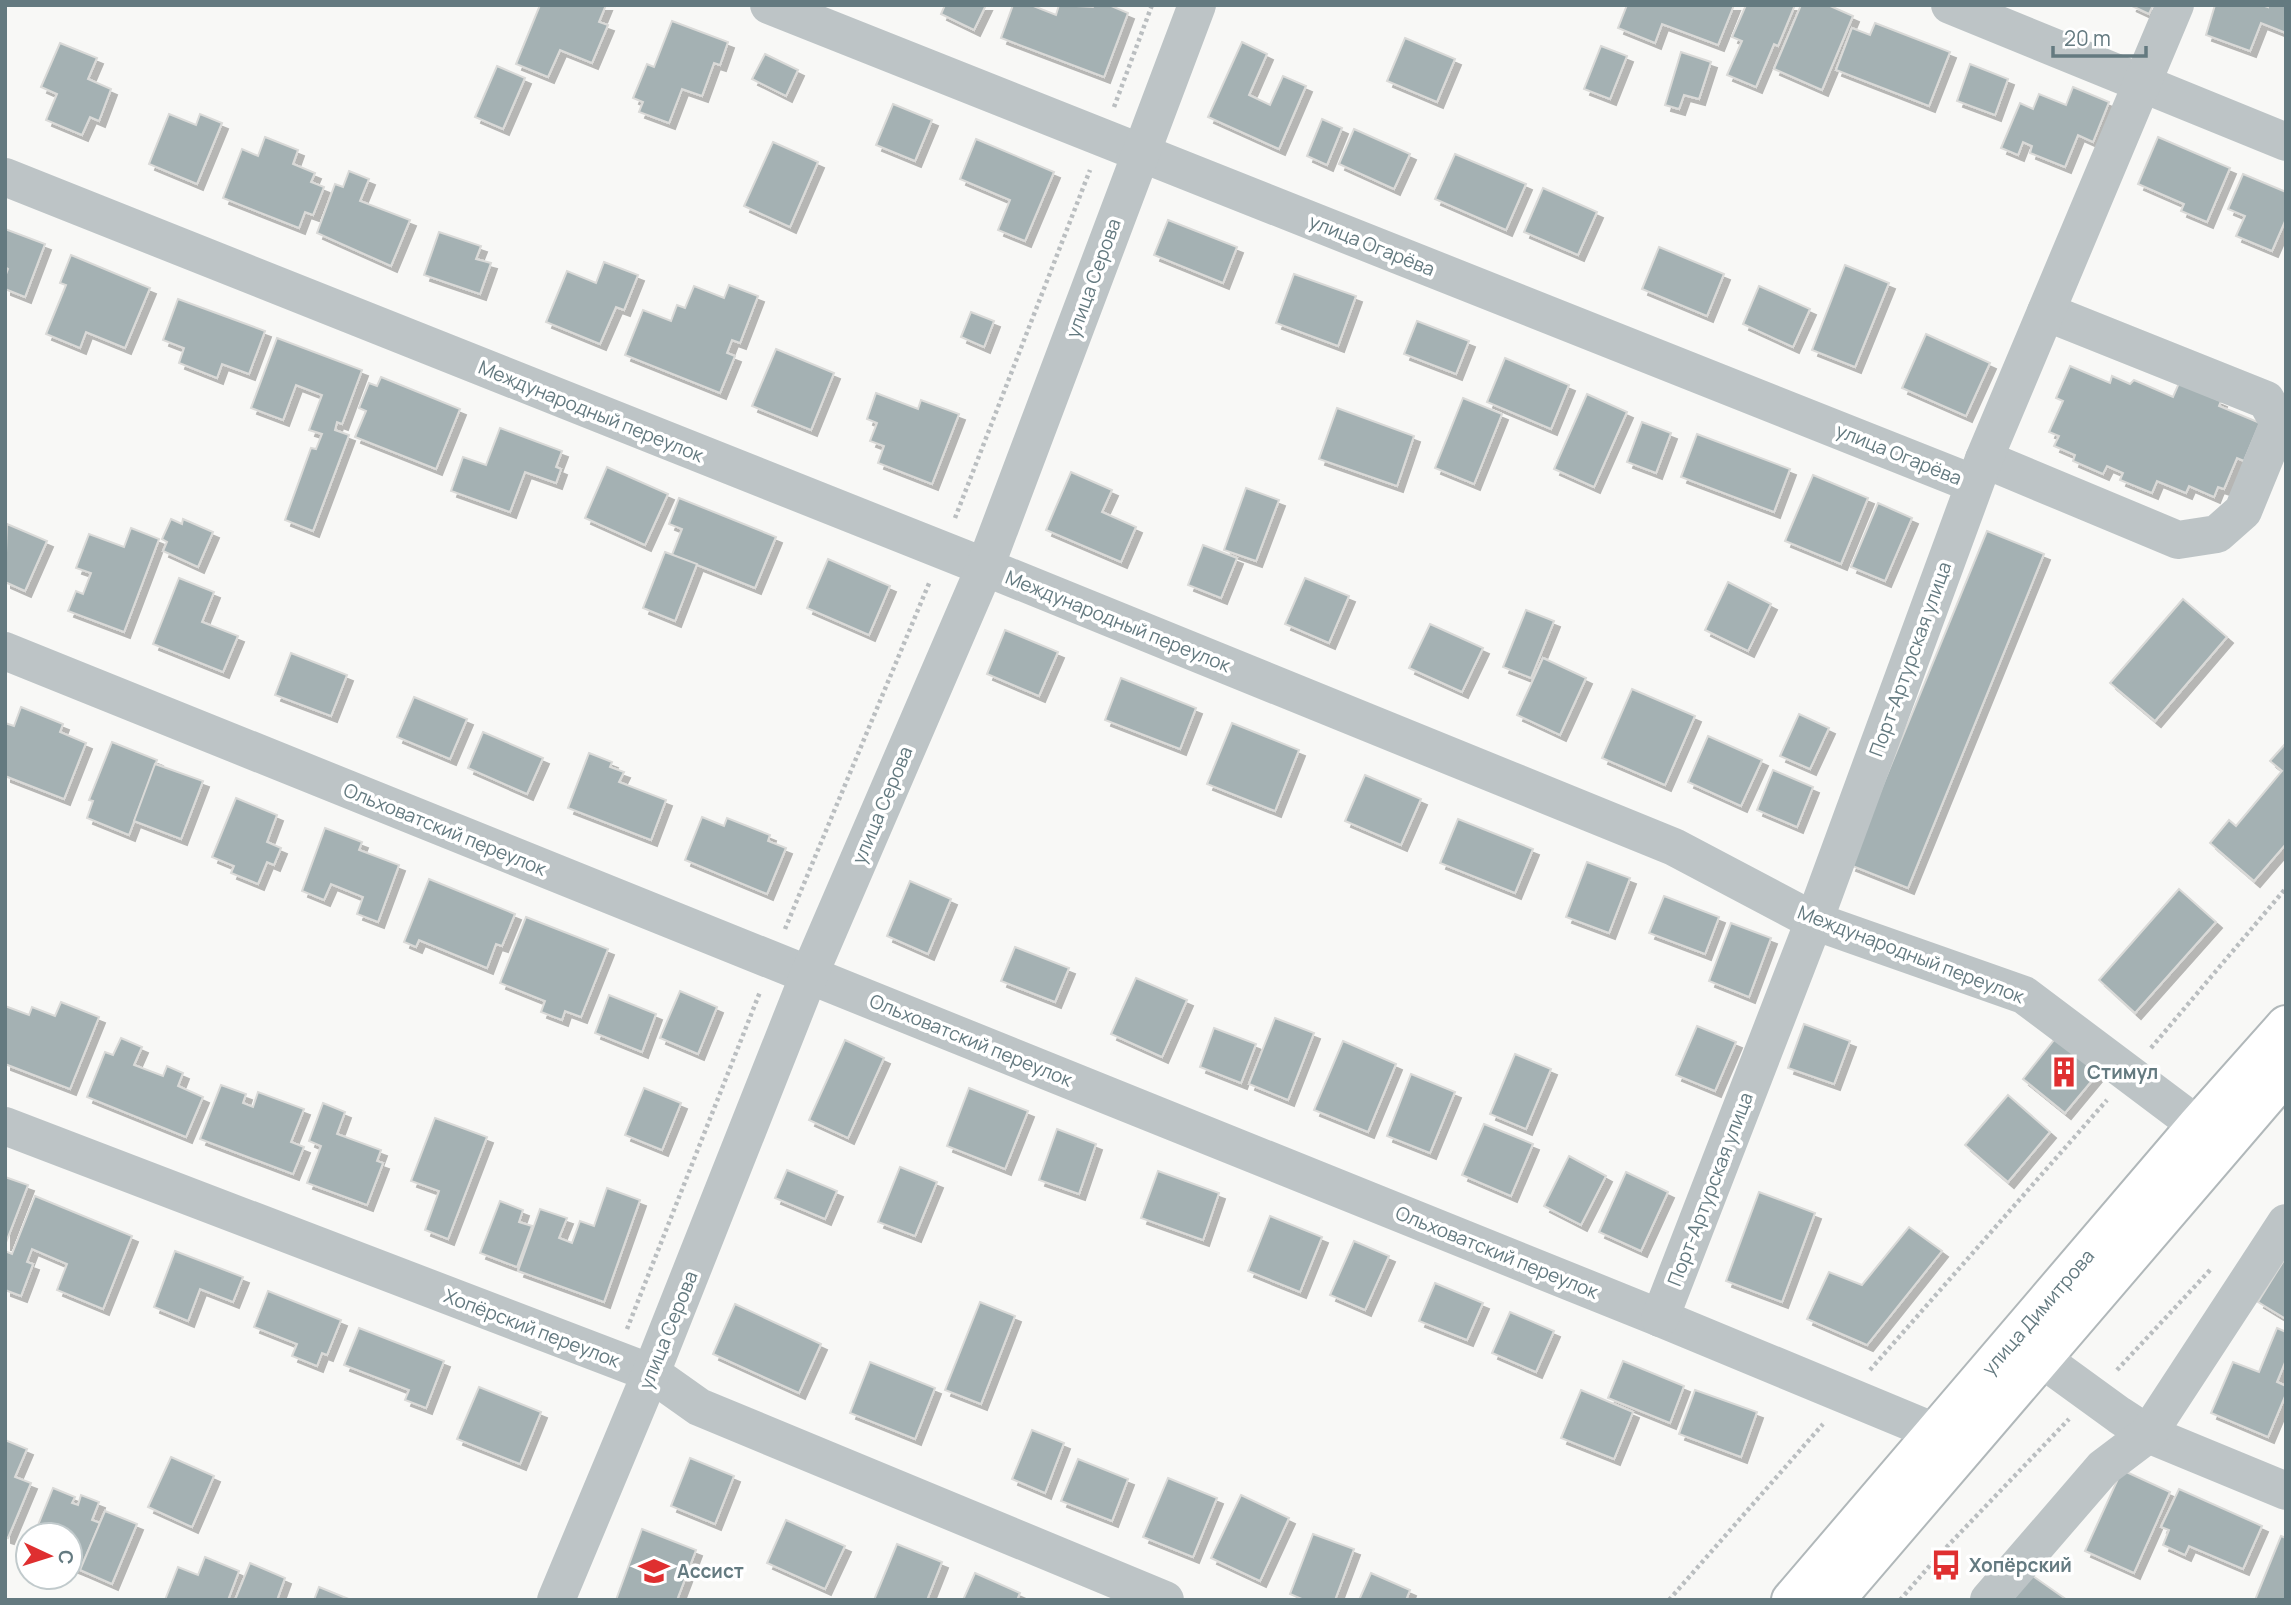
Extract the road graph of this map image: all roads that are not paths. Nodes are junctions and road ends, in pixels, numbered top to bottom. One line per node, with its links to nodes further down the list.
1 (769, 5): 7 (street, улица Огарёва)
2 (1197, 5): 7 (street, улица Серова)
3 (1950, 5): 5 (street)
4 (2175, 5): 5 (street, Порт-Артурская улица)
5 (2142, 84): 6 (street); 9 (street, Порт-Артурская улица)
6 (2286, 142)
7 (1140, 152): 10 (street, улица Огарёва); 11 (street, улица Серова)
8 (5, 177): 11 (street, Международный переулок)
9 (2046, 312): 10 (street, Порт-Артурская улица); 10 (street, улица Огарёва)
10 (1979, 471): 13 (street, Порт-Артурская улица)
11 (985, 567): 13 (street, Международный переулок); 14 (street, улица Серова)
12 (5, 651): 14 (street, Ольховатский переулок)
13 (1814, 920): 17 (street, Международный переулок); 20 (street, Порт-Артурская улица)
14 (809, 975): 20 (street, Ольховатский переулок); 22 (street, улица Серова)
15 (2286, 1025): 17 (main road, улица Димитрова)
16 (2286, 1074): 21 (main road, улица Димитрова)
17 (2197, 1125): 23 (main road, улица Димитрова)
18 (5, 1126): 22 (street, Хопёрский переулок)
19 (2286, 1223): 24 (street)
20 (1660, 1318): 23 (street, Ольховатский переулок)
21 (2042, 1359): 24 (street); 29 (main road, улица Димитрова)
22 (650, 1373): 26 (street, улица Серова); 27 (street, Хопёрский переулок)
23 (1935, 1432): 28 (main road, улица Димитрова)
24 (2148, 1434): 25 (street); 30 (street)
25 (2286, 1491)
26 (556, 1600)
27 (1165, 1600)
28 (1791, 1600)
29 (1835, 1600)
30 (1989, 1600)

